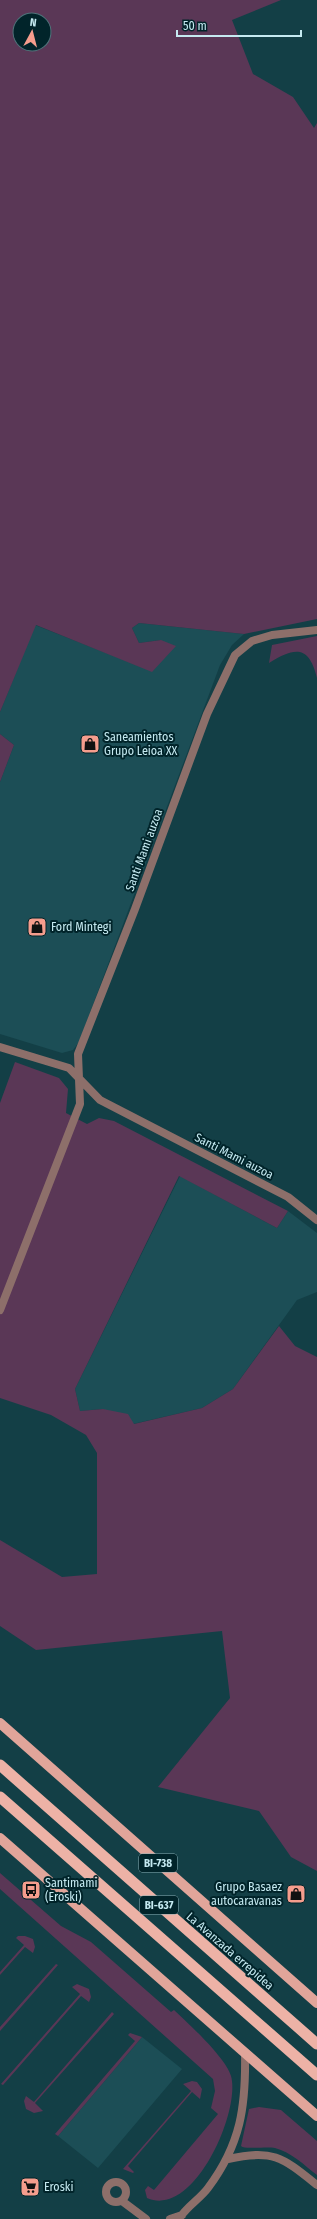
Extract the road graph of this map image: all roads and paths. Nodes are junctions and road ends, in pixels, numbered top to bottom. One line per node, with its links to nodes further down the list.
1 (317, 630): 3 (street, Santi Mami auzoa)
2 (0, 1047): 3 (street, Santi Mami auzoa)
3 (80, 1077): 4 (street, Santi Mami auzoa); 5 (street, Santi Mami auzoa)
4 (317, 1220)
5 (0, 1310)
6 (0, 1723): 10 (main road, BI-738)
7 (0, 1766): 11 (highway, La Avanzada errepidea / BI-637)
8 (0, 1797): 13 (highway, BI-637)
9 (0, 1838): 12 (main road)
10 (317, 2003)
11 (317, 2044)
12 (245, 2053): 14 (main road); 15 (street)
13 (317, 2075)
14 (317, 2116)
15 (228, 2159): 16 (street); 18 (street)
16 (317, 2185)
17 (122, 2201): 19 (street)
18 (180, 2217): 20 (street)
19 (146, 2219)
20 (170, 2219)

